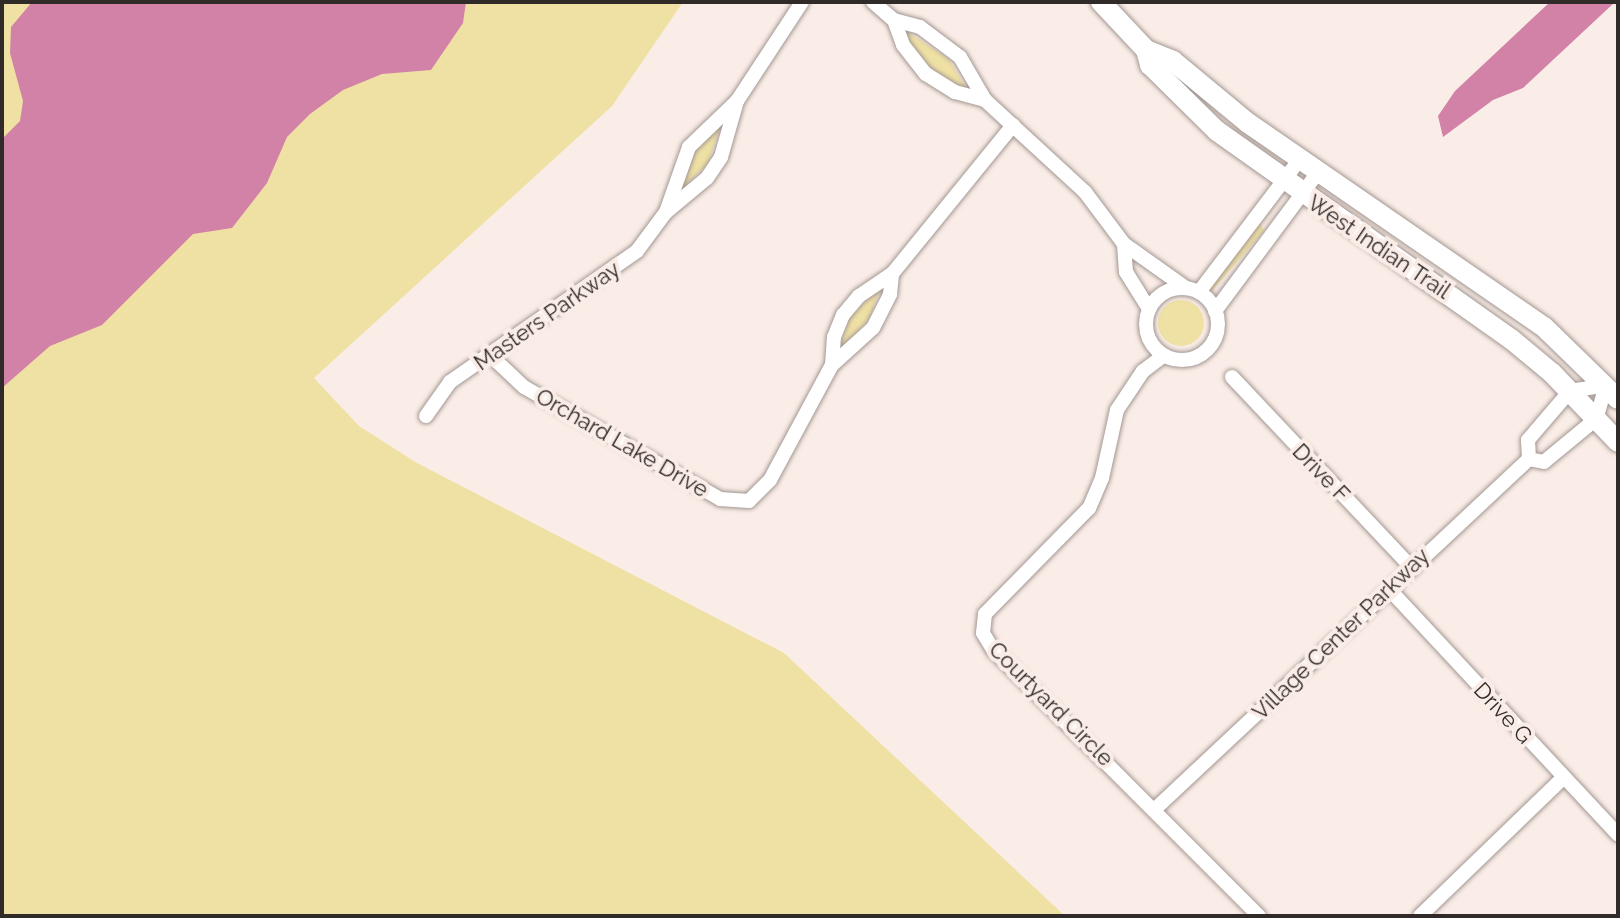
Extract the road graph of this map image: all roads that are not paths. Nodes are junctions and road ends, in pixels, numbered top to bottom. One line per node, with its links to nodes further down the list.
1 (802, 2): 7 (street, Masters Parkway)
2 (873, 2): 4 (street)
3 (1101, 2): 5 (street, West Indian Trail)
4 (894, 20): 6 (street); 6 (street)
5 (1146, 50): 9 (street, West Indian Trail); 11 (street, West Indian Trail)
6 (985, 100): 8 (street)
7 (737, 101): 13 (street, Masters Parkway); 13 (street, Masters Parkway)
8 (1013, 125): 14 (street); 15 (street, Orchard Lake Drive)
9 (1300, 159): 10 (street, West Indian Trail); 11 (street)
10 (1319, 171): 12 (street); 24 (street, West Indian Trail)
11 (1283, 181): 12 (street, West Indian Trail); 16 (street)
12 (1302, 194): 18 (street); 23 (street, West Indian Trail)
13 (666, 212): 19 (street, Masters Parkway)
14 (1124, 244): 16 (street); 17 (street)
15 (892, 274): 21 (street, Orchard Lake Drive); 21 (street, Orchard Lake Drive)
16 (1193, 290): 17 (street); 18 (street)
17 (1149, 309): 20 (street)
18 (1215, 311): 20 (street)
19 (490, 355): 21 (street, Orchard Lake Drive); 25 (street, Masters Parkway)
20 (1163, 356): 32 (street, Courtyard Circle)
21 (832, 365)
22 (1232, 377): 29 (street, Drive F)
23 (1570, 391): 24 (street); 26 (street, West Indian Trail); 28 (street, Village Center Parkway)
24 (1612, 392): 26 (street)
25 (426, 416)
26 (1596, 419): 27 (street, West Indian Trail); 28 (street, Village Center Parkway)
27 (1618, 442)
28 (1529, 459): 29 (street, Village Center Parkway)
29 (1411, 567): 30 (street, Village Center Parkway)
30 (1389, 589): 31 (street, Drive G); 32 (street, Village Center Parkway)
31 (1563, 778): 33 (street, Drive G); 35 (street)
32 (1154, 810): 34 (street, Courtyard Circle)
33 (1618, 835)
34 (1259, 916)
35 (1420, 916)

